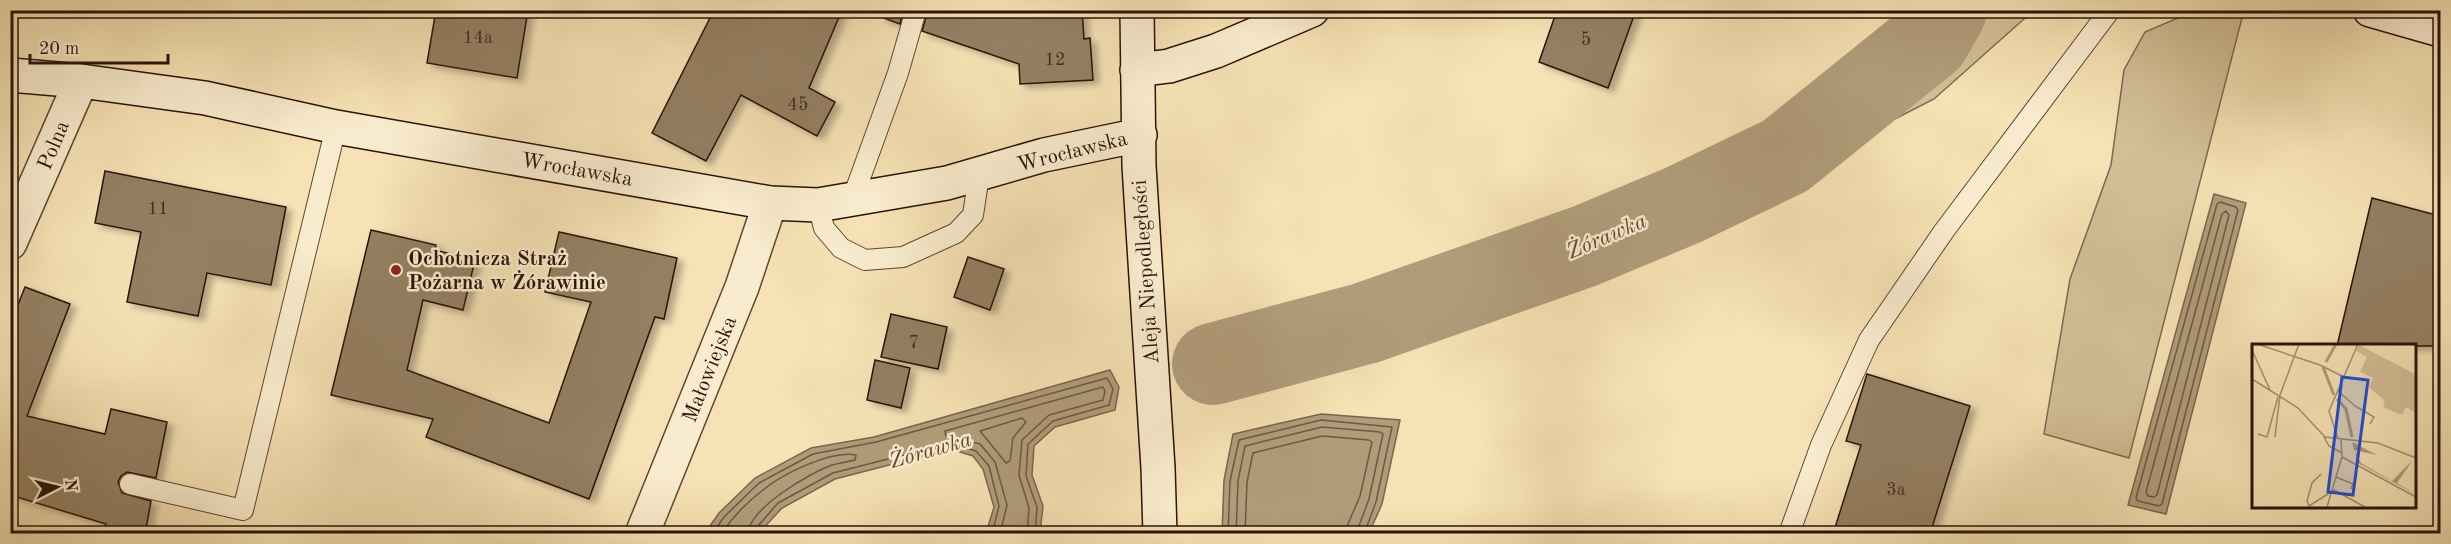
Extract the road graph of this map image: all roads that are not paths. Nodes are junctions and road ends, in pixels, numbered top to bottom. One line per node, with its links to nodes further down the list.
1 (916, 10): 13 (lane)
2 (1137, 10): 7 (street, Aleja Niepodległości)
3 (1312, 10): 7 (street)
4 (2110, 10): 20 (lane)
5 (2370, 10): 6 (street)
6 (2440, 30)
7 (1137, 70): 11 (street, Aleja Niepodległości)
8 (10, 75): 9 (street, Wrocławska)
9 (81, 81): 10 (street, Wrocławska); 16 (street, Polna)
10 (336, 127): 14 (street, Wrocławska); 17 (lane)
11 (1140, 135): 12 (street, Wrocławska); 19 (street, Aleja Niepodległości)
12 (979, 175): 13 (street, Wrocławska); 15 (lane)
13 (852, 200): 15 (street, Wrocławska)
14 (770, 203): 15 (street, Wrocławska); 18 (street, Małowiejska)
15 (818, 205)
16 (10, 243)
17 (130, 484)
18 (642, 534)
19 (1160, 534)
20 (1789, 534)

